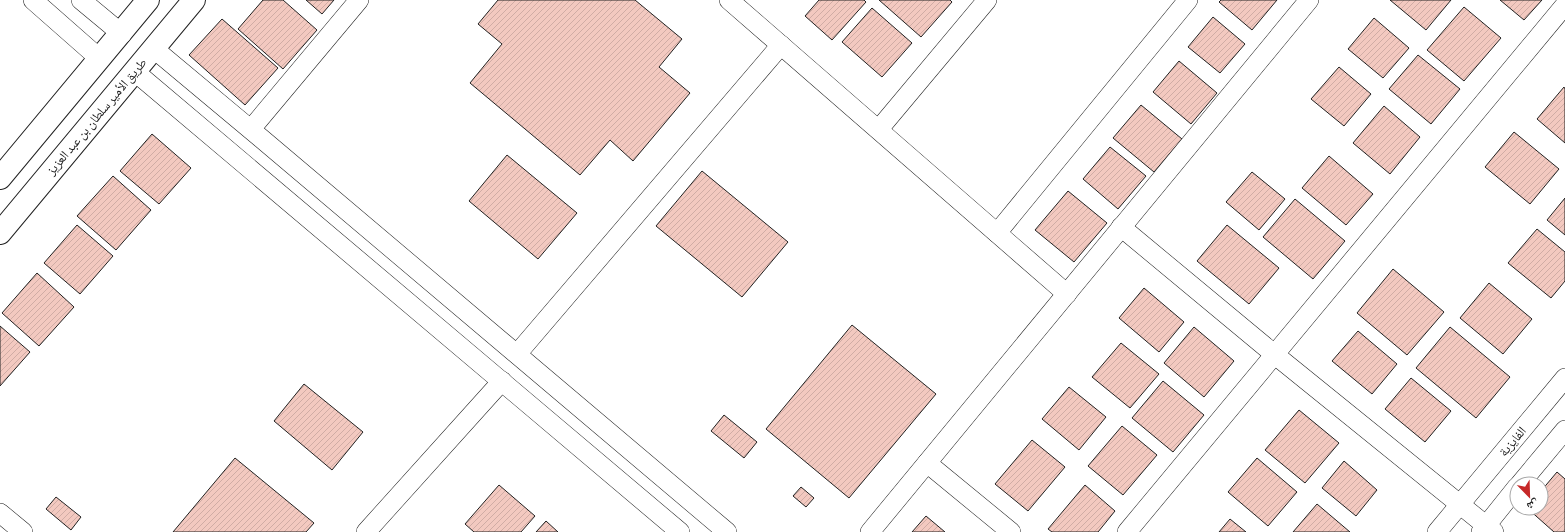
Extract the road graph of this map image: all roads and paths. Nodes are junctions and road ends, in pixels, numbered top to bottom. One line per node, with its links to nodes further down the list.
1 (33, 0): 14 (street)
2 (82, 0): 11 (street)
3 (148, 0): 11 (main road)
4 (194, 0): 13 (main road, طريق الأمير سلطان بن عبد العزيز)
5 (359, 0): 16 (street)
6 (987, 0): 17 (street)
7 (1188, 0): 21 (street)
8 (1309, 0): 19 (street)
9 (737, 3): 12 (street)
10 (1565, 5): 24 (street)
11 (122, 34): 14 (main road)
12 (781, 45): 17 (street); 23 (street)
13 (153, 48): 15 (main road, طريق الأمير سلطان بن عبد العزيز); 16 (street)
14 (100, 58): 18 (main road)
15 (134, 71): 20 (main road, طريق الأمير سلطان بن عبد العزيز); 26 (street)
16 (251, 129): 23 (street)
17 (878, 130): 21 (street)
18 (0, 178)
19 (1121, 227): 22 (street); 24 (street)
20 (0, 233)
21 (997, 233): 22 (street)
22 (1067, 294): 28 (street)
23 (517, 354): 38 (street)
24 (1274, 354): 31 (street); 41 (street)
25 (1565, 378): 31 (street, الفايزية)
26 (502, 381): 36 (street); 37 (street)
27 (1565, 430): 29 (street)
28 (926, 463): 39 (street); 40 (street)
29 (1527, 476)
30 (1509, 498): 34 (street)
31 (1460, 504): 33 (street, الفايزية); 34 (street)
32 (0, 513): 35 (street)
33 (1444, 530)
34 (1487, 530)
35 (23, 532)
36 (366, 532)
37 (680, 532)
38 (727, 532)
39 (870, 532)
40 (1011, 532)
41 (1127, 532)

